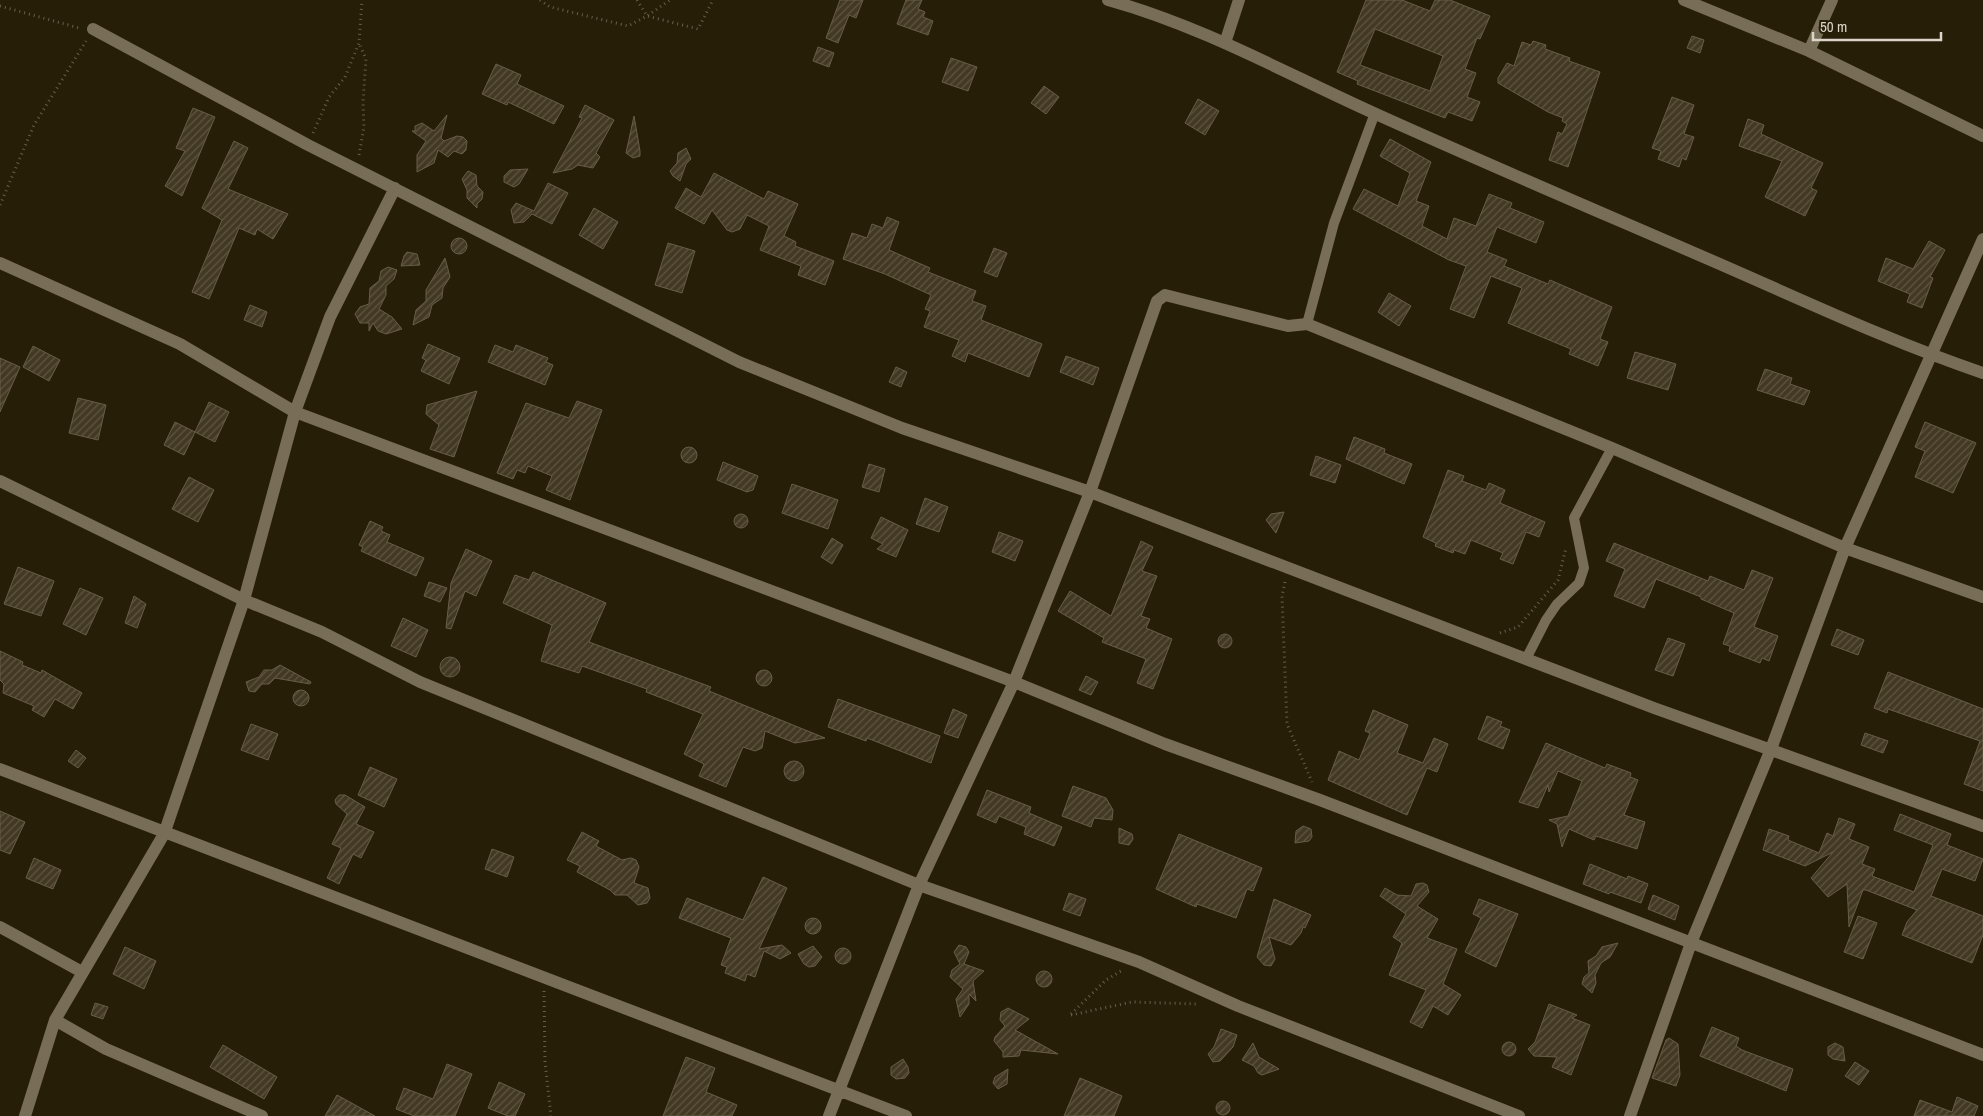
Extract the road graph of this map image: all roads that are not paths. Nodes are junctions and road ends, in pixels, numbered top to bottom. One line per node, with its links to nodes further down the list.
1 (1108, 0): 6 (street)
2 (1239, 0): 6 (street)
3 (1684, 0): 7 (street)
4 (1832, 0): 7 (street)
5 (94, 29): 10 (street)
6 (1225, 43): 8 (street)
7 (1808, 51): 9 (street)
8 (1374, 113): 13 (lane); 14 (street)
9 (1983, 136)
10 (395, 188): 16 (street); 19 (street)
11 (1983, 239): 14 (street)
12 (0, 263): 16 (street)
13 (1307, 324): 17 (street); 19 (street)
14 (1930, 356): 15 (street); 20 (street)
15 (1983, 373)
16 (295, 412): 22 (street); 24 (street)
17 (1612, 448): 20 (street); 23 (lane)
18 (0, 481): 22 (street)
19 (1090, 492): 23 (street); 24 (street)
20 (1845, 548): 21 (street); 25 (street)
21 (1983, 597)
22 (244, 600): 28 (street); 29 (street)
23 (1526, 659): 25 (street)
24 (1014, 682): 29 (street); 31 (street)
25 (1771, 749): 27 (street); 31 (street)
26 (0, 769): 28 (street)
27 (1983, 826)
28 (164, 834): 32 (street); 35 (street)
29 (919, 885): 35 (street); 40 (street)
30 (0, 927): 32 (street)
31 (1691, 943): 34 (street); 41 (street)
32 (82, 972): 33 (street)
33 (55, 1020): 36 (street); 37 (street)
34 (1983, 1055)
35 (840, 1090): 38 (street); 39 (street)
36 (26, 1116)
37 (262, 1116)
38 (829, 1116)
39 (906, 1116)
40 (1519, 1116)
41 (1630, 1116)

